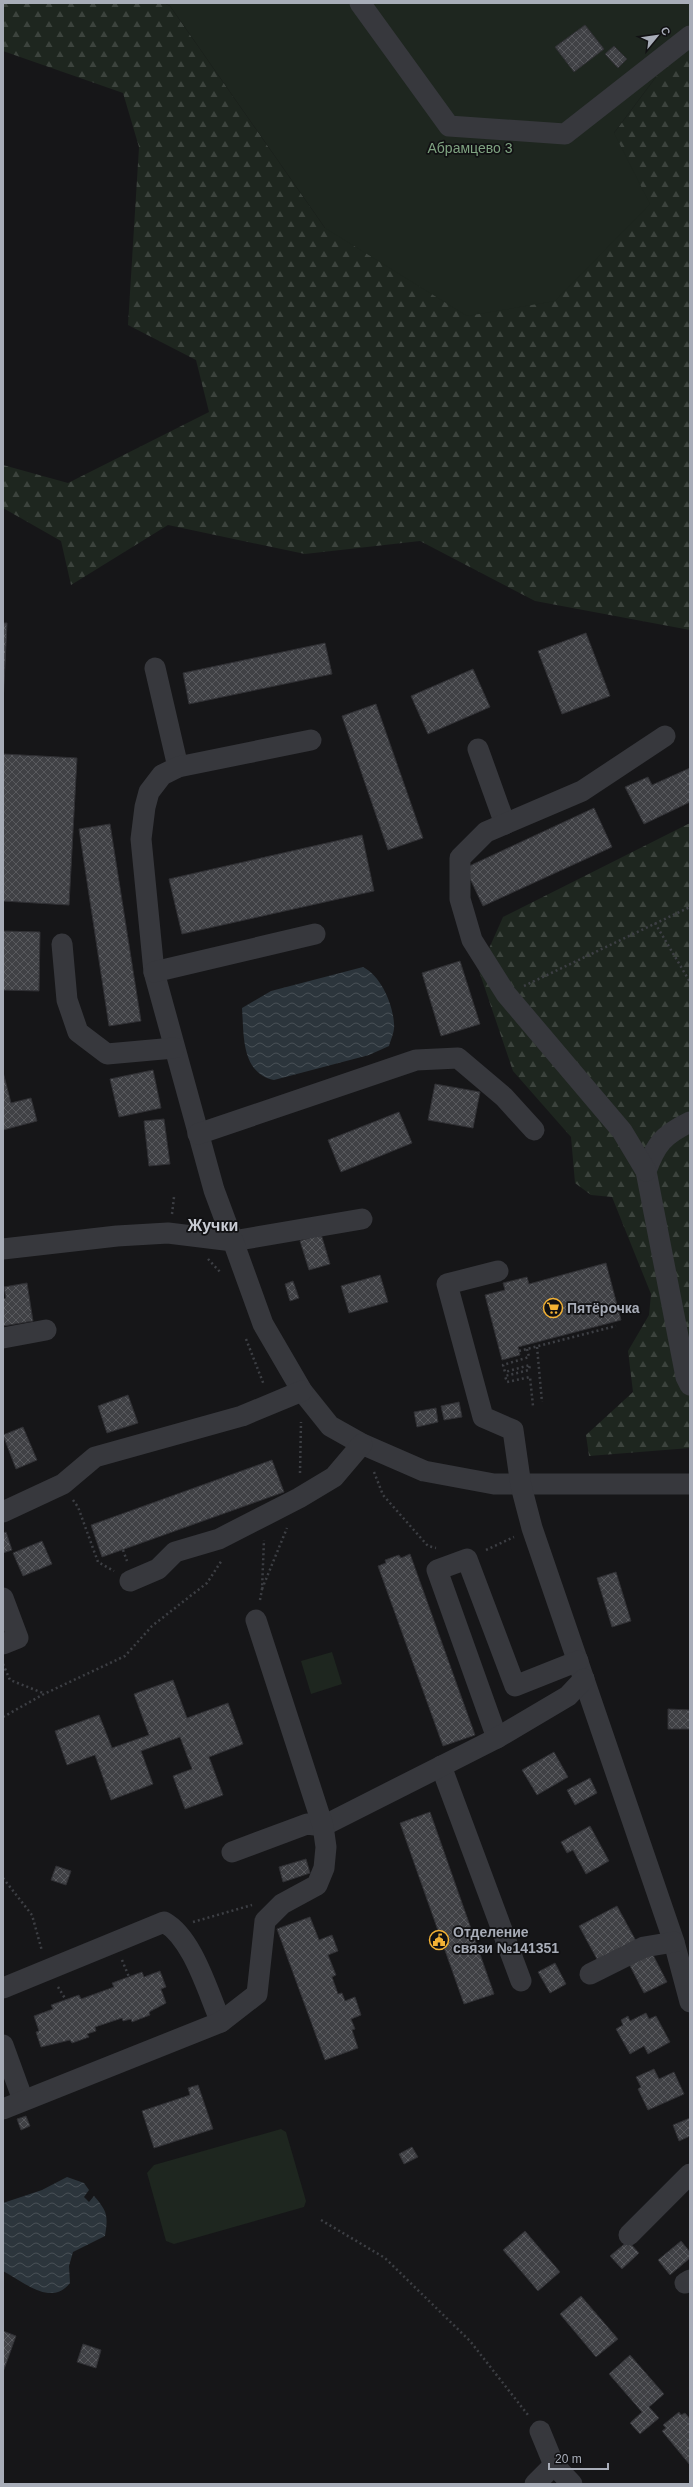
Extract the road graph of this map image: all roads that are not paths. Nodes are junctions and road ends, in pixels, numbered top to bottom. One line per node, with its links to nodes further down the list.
1 (360, 3): 2 (street)
2 (690, 36)
3 (155, 668): 7 (street)
4 (665, 736): 8 (street)
5 (311, 740): 7 (street)
6 (478, 749): 8 (street)
7 (178, 767): 11 (street)
8 (505, 824): 16 (street)
9 (315, 934): 11 (street)
10 (62, 944): 12 (street)
11 (154, 972): 12 (street)
12 (174, 1048): 15 (street)
13 (690, 1122): 16 (street)
14 (534, 1130): 15 (street)
15 (198, 1134): 18 (street)
16 (646, 1171): 23 (street)
17 (362, 1219): 18 (street)
18 (233, 1241): 19 (street); 24 (street)
19 (3, 1248)
20 (498, 1271): 27 (street)
21 (46, 1330): 22 (street)
22 (3, 1338)
23 (690, 1385)
24 (302, 1391): 25 (street); 28 (street)
25 (362, 1444): 27 (street); 29 (street)
26 (690, 1484): 27 (street)
27 (521, 1486): 33 (street)
28 (3, 1512)
29 (130, 1581)
30 (3, 1598): 32 (street)
31 (256, 1620): 36 (street)
32 (3, 1644)
33 (581, 1670): 34 (street); 34 (street); 38 (street)
34 (497, 1738): 35 (street)
35 (441, 1766): 36 (street); 40 (street)
36 (323, 1826): 37 (street); 43 (street)
37 (232, 1852)
38 (674, 1942): 39 (street); 42 (street)
39 (590, 1974)
40 (521, 1981)
41 (3, 1988): 43 (street)
42 (690, 2002)
43 (221, 2022): 45 (street)
44 (3, 2045): 45 (street)
45 (23, 2100): 46 (street)
46 (3, 2109)
47 (690, 2174): 48 (street)
48 (629, 2235)
49 (540, 2431): 50 (street)
50 (554, 2465): 51 (street); 52 (street)
51 (535, 2484)
52 (572, 2484)

